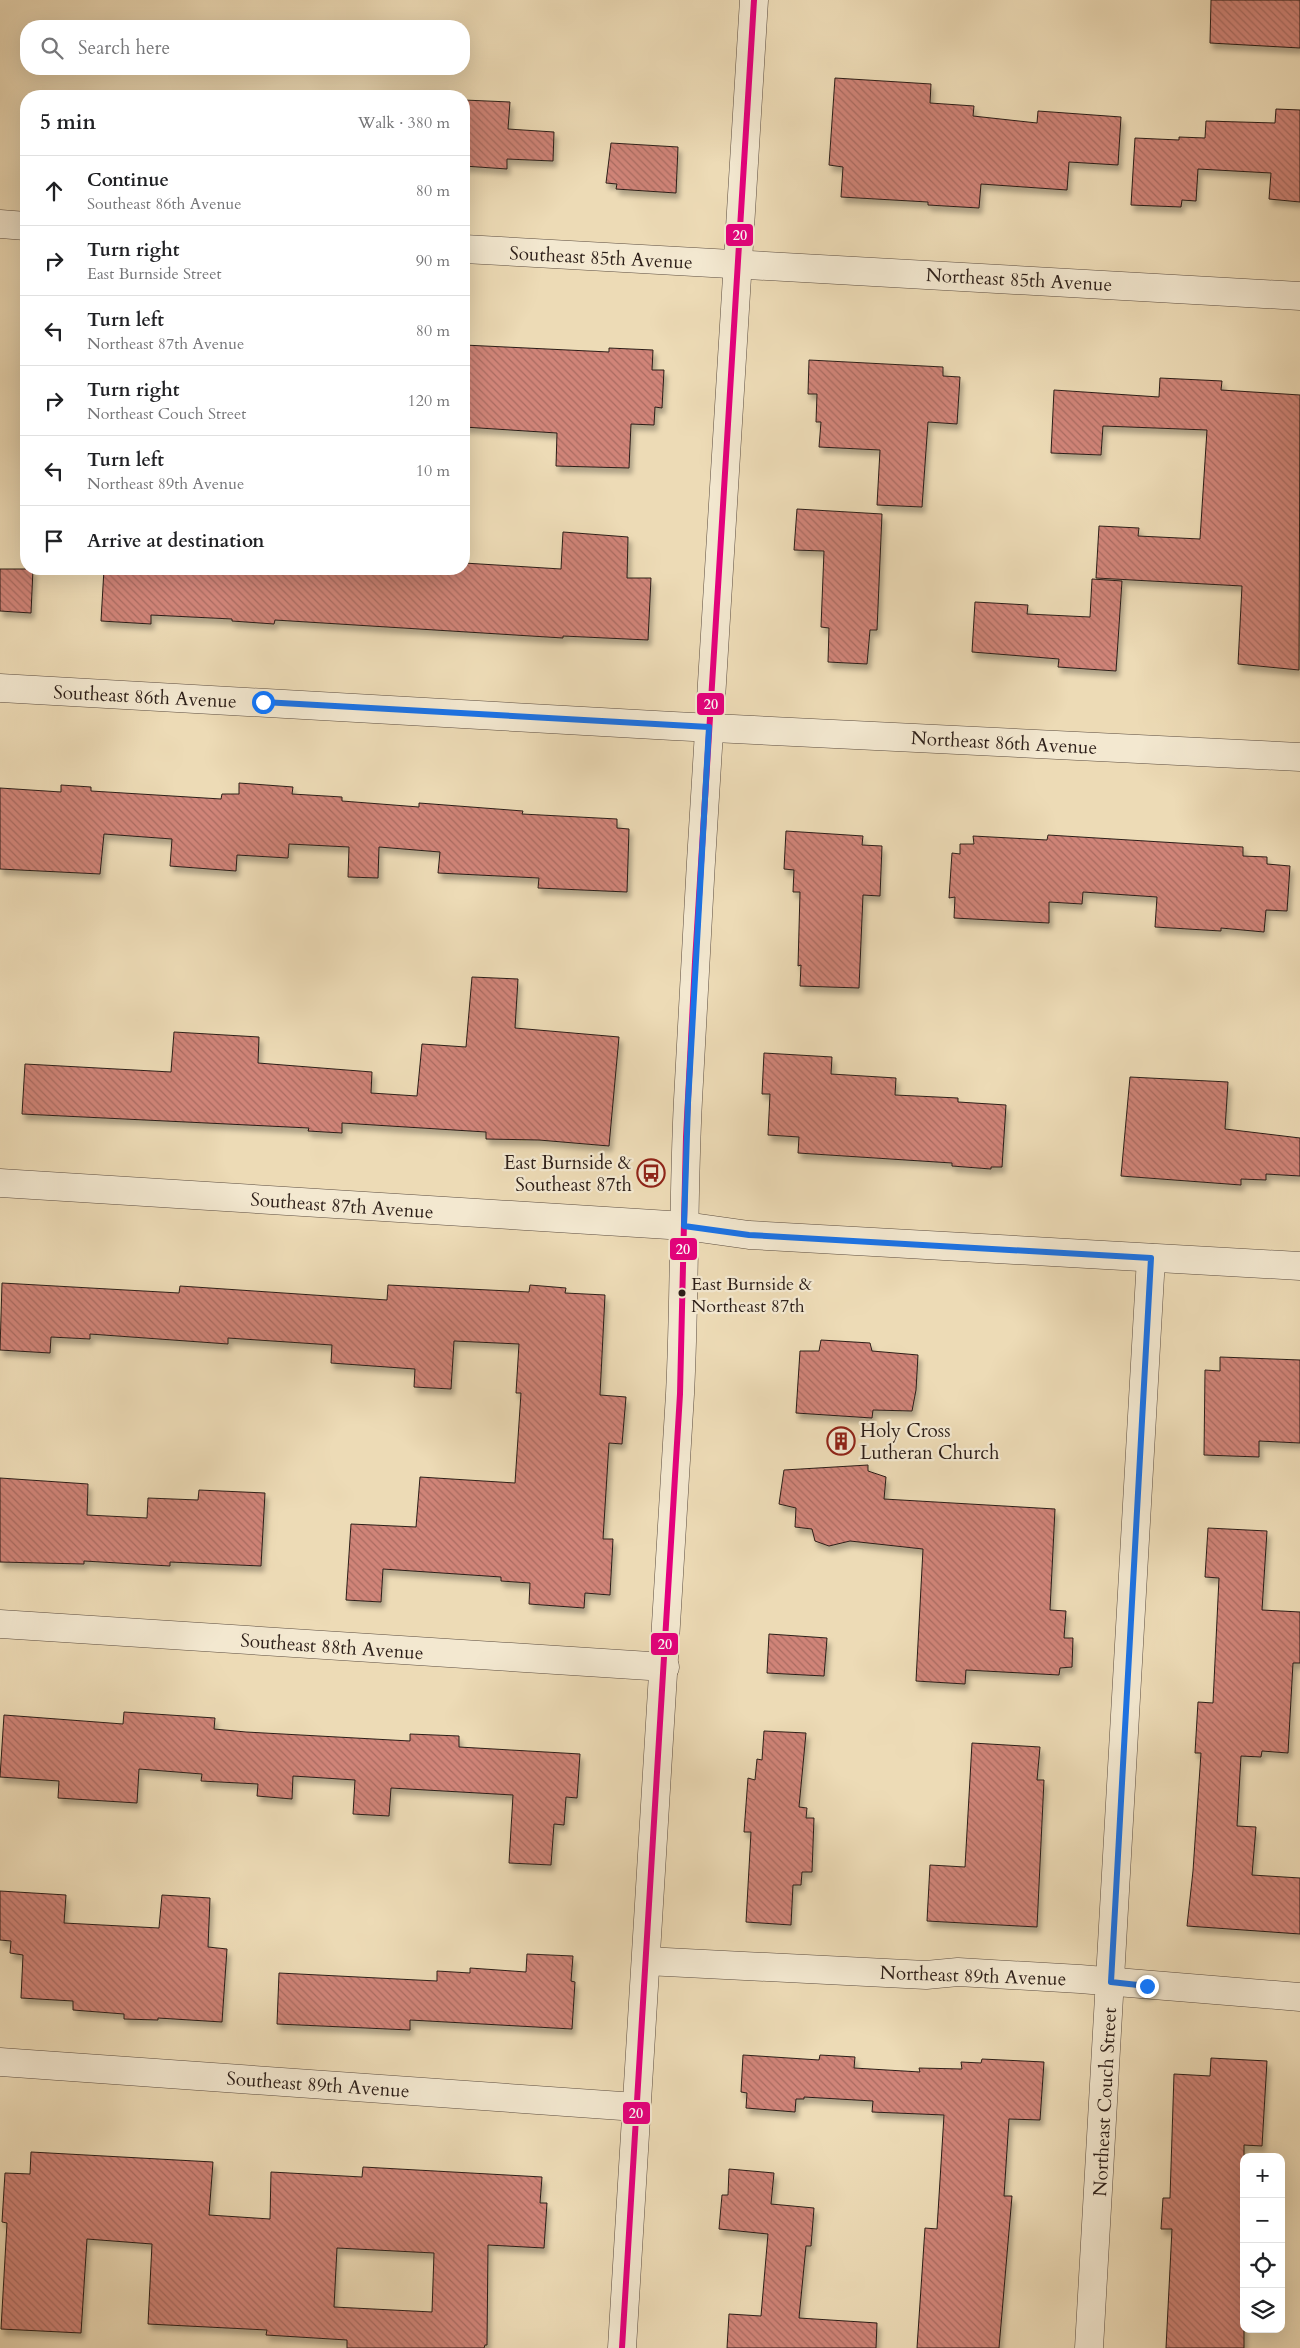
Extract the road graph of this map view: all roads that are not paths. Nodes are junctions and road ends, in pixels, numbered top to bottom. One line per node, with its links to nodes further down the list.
1 (754, 0): 5 (street)
2 (0, 224): 3 (street)
3 (20, 226)
4 (470, 249): 5 (street, Southeast 85th Avenue)
5 (738, 264): 6 (street, Northeast 85th Avenue); 8 (street)
6 (1300, 296)
7 (0, 688): 8 (street, Southeast 86th Avenue)
8 (709, 727): 9 (street, Northeast 86th Avenue); 11 (street)
9 (1300, 757)
10 (0, 1183): 11 (street, Southeast 87th Avenue)
11 (684, 1226): 12 (street, Southeast 87th Avenue); 15 (street)
12 (1151, 1258): 13 (street, Southeast 87th Avenue); 17 (street, Northeast Couch Street)
13 (1300, 1266)
14 (0, 1624): 15 (street, Southeast 88th Avenue)
15 (665, 1667): 16 (street)
16 (646, 1961): 17 (street, Northeast 89th Avenue); 20 (street)
17 (1111, 1982): 18 (street, Northeast 89th Avenue); 22 (street, Northeast Couch Street)
18 (1300, 1997)
19 (0, 2062): 20 (street, Southeast 89th Avenue)
20 (636, 2107): 21 (street)
21 (622, 2348)
22 (1089, 2348)

